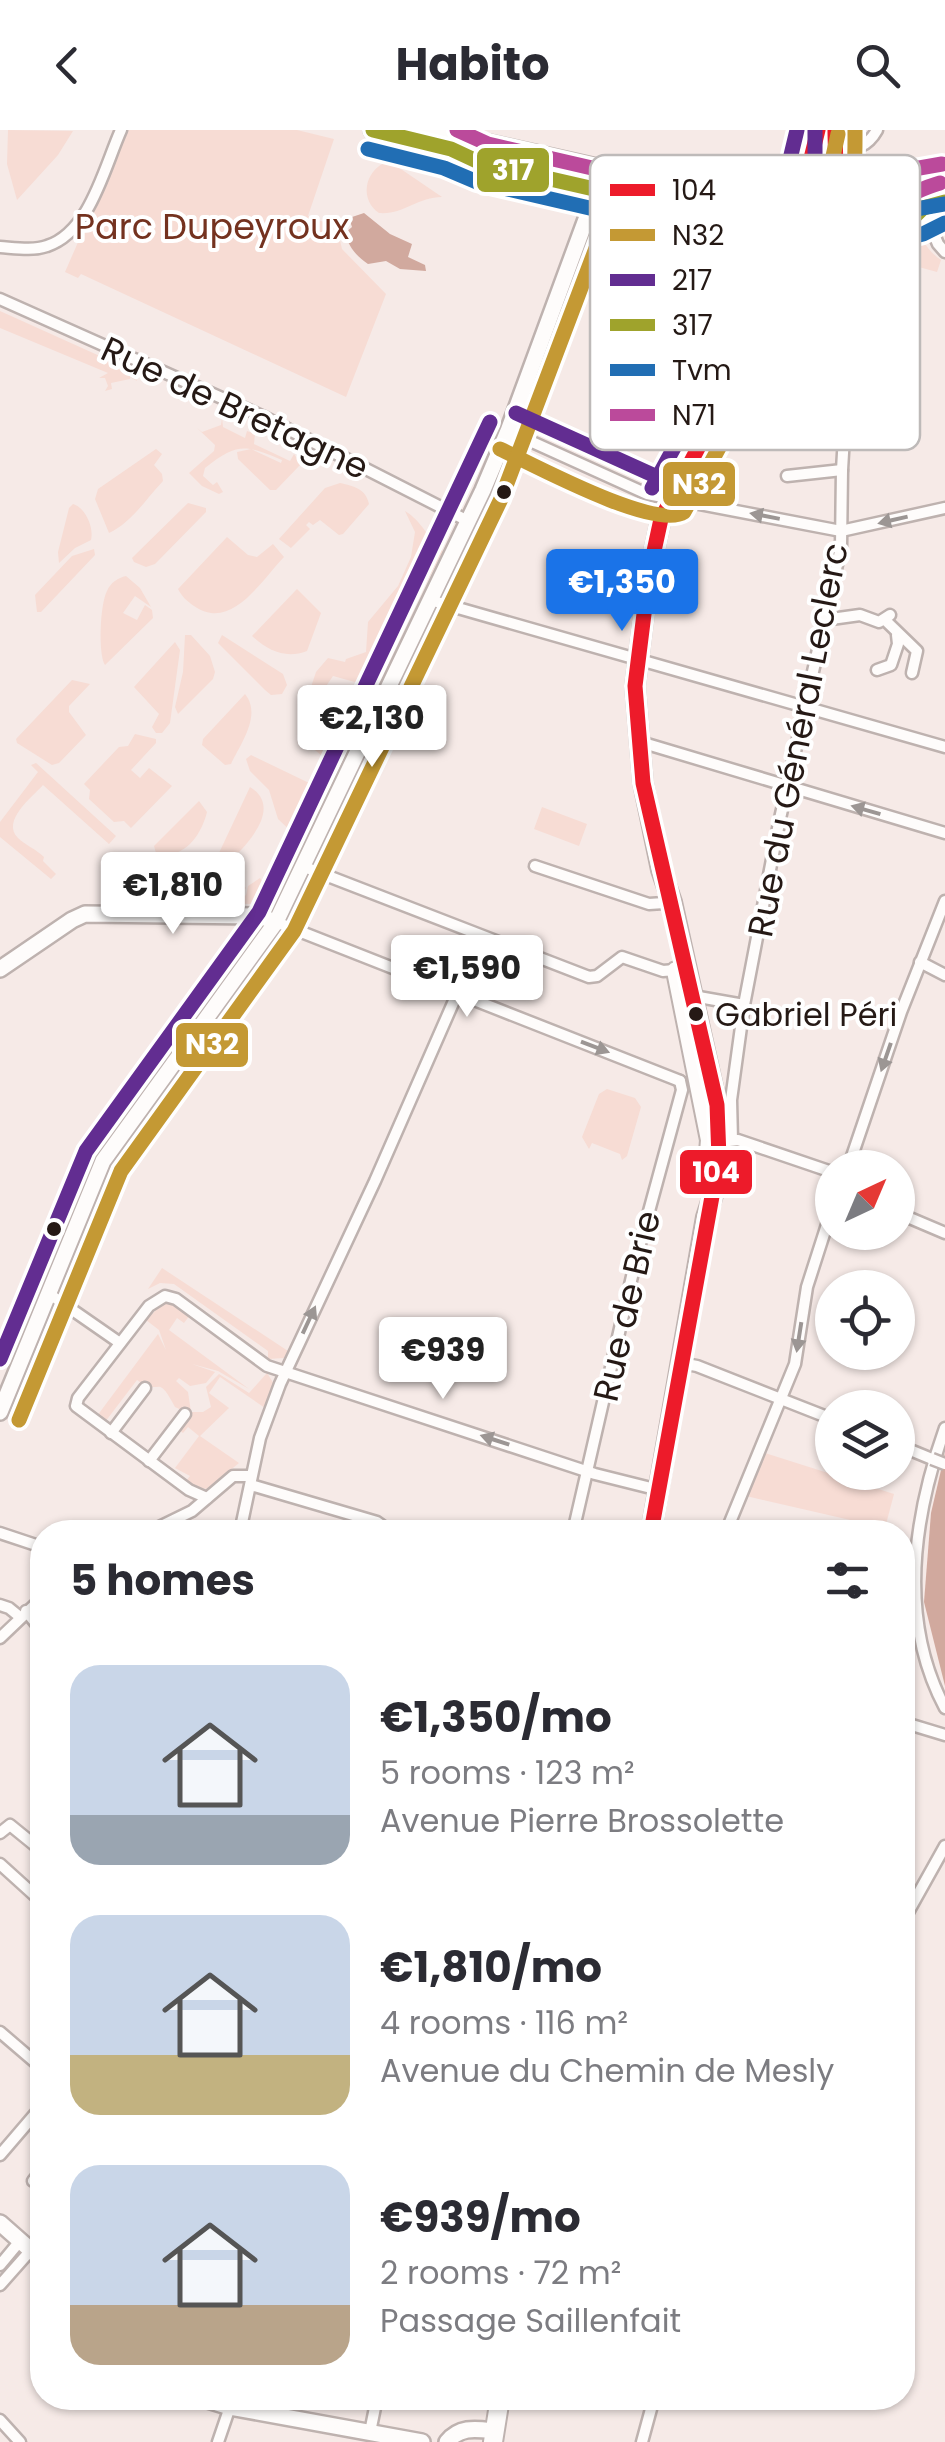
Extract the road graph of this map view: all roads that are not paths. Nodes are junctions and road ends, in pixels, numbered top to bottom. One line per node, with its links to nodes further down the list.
1 (121, 130): 19 (street)
2 (374, 130): 7 (main road)
3 (426, 130): 7 (main road)
4 (818, 130): 9 (main road)
5 (835, 130): 8 (main road)
6 (877, 130): 8 (street)
7 (453, 138): 12 (main road)
8 (844, 151): 10 (main road); 11 (street)
9 (813, 155)
10 (843, 155)
11 (845, 155)
12 (590, 173)
13 (945, 191): 14 (main road)
14 (920, 196)
15 (945, 202): 16 (main road)
16 (923, 208): 18 (main road); 20 (street)
17 (590, 209): 22 (street)
18 (920, 209)
19 (0, 247)
20 (945, 252)
21 (0, 299): 29 (street, Rue de Bretagne)
22 (508, 431): 27 (street); 29 (street)
23 (704, 450): 27 (main road)
24 (843, 450): 25 (street, Rue du Général Leclerc)
25 (842, 470): 26 (street); 30 (street, Rue du Général Leclerc)
26 (787, 476)
27 (680, 500): 30 (street, one-way to 27); 34 (main road)
28 (945, 508): 30 (street, one-way to 30)
29 (468, 520): 31 (street)
30 (841, 531): 32 (street, Rue du Général Leclerc)
31 (430, 600): 34 (street); 42 (street)
32 (824, 620): 33 (street); 37 (street, Rue du Général Leclerc)
33 (896, 634): 35 (street); 36 (street)
34 (638, 660): 37 (street); 44 (main road)
35 (876, 670)
36 (912, 673)
37 (804, 707): 39 (street); 40 (street, Rue du Général Leclerc)
38 (648, 744): 40 (street)
39 (945, 747)
40 (787, 786): 41 (street, one-way to 40); 54 (street, Rue du Général Leclerc)
41 (945, 833)
42 (302, 866): 47 (street); 50 (street)
43 (535, 866): 46 (street)
44 (662, 876): 46 (main road); 53 (main road)
45 (945, 901): 48 (street)
46 (664, 903): 50 (main road)
47 (276, 922): 49 (street); 52 (street); 62 (street)
48 (920, 962): 51 (street); 57 (street, one-way to 57)
49 (0, 969)
50 (675, 970): 55 (main road)
51 (945, 975)
52 (457, 994): 55 (street, one-way to 55); 65 (street, one-way to 52)
53 (693, 996): 54 (street); 55 (main road)
54 (744, 1005): 56 (street, Rue du Général Leclerc)
55 (696, 1076): 56 (main road, Rue du Général Leclerc); 76 (street, Rue de Brie)
56 (721, 1140): 58 (street); 64 (main road, Rue du Général Leclerc)
57 (854, 1150)
58 (815, 1167)
59 (915, 1220): 60 (street)
60 (945, 1233)
61 (819, 1250): 67 (street, one-way to 67)
62 (48, 1292): 63 (street); 68 (street)
63 (120, 1343): 65 (street); 72 (street)
64 (681, 1362): 67 (street); 78 (main road, Rue du Général Leclerc)
65 (285, 1372): 76 (street, one-way to 65); 77 (street)
66 (145, 1388): 72 (street)
67 (781, 1398): 69 (street); 85 (street)
68 (0, 1412)
69 (815, 1412)
70 (185, 1414): 74 (street)
71 (945, 1428): 88 (street)
72 (111, 1433): 74 (street)
73 (915, 1452): 75 (street, bridge)
74 (149, 1461): 79 (street)
75 (945, 1464)
76 (588, 1470): 78 (street); 83 (street, Rue de Brie)
77 (251, 1481): 79 (street); 81 (street); 82 (street)
78 (659, 1490): 84 (main road, Rue du Général Leclerc)
79 (207, 1498): 80 (street)
80 (174, 1520)
81 (243, 1520)
82 (370, 1520)
83 (576, 1520)
84 (653, 1520)
85 (731, 1520)
86 (0, 1533): 87 (street)
87 (30, 1543)
88 (915, 1584)
89 (0, 1605): 92 (street)
90 (915, 1606): 95 (street)
91 (30, 1608): 92 (street)
92 (25, 1612): 93 (street); 94 (street)
93 (30, 1618)
94 (0, 1638)
95 (945, 1708)
96 (915, 1726): 97 (street)
97 (945, 1735)
98 (0, 1833): 99 (street)
99 (30, 1841)
100 (945, 1846): 103 (street)
101 (0, 1864): 102 (street)
102 (30, 1891)
103 (915, 1899)
104 (0, 2032): 105 (street)
105 (30, 2058)
106 (30, 2120): 107 (street)
107 (0, 2155)
108 (0, 2223): 109 (street)
109 (30, 2248)
110 (30, 2251): 112 (street)
111 (30, 2252): 113 (street)
112 (0, 2264)
113 (0, 2285)
114 (228, 2410): 123 (street)
115 (268, 2410): 120 (street)
116 (374, 2410): 120 (street)
117 (498, 2410): 121 (main road)
118 (651, 2410): 126 (street)
119 (0, 2420): 122 (street)
120 (370, 2432): 124 (street)
121 (494, 2436): 125 (street)
122 (20, 2442)
123 (218, 2442)
124 (422, 2442)
125 (447, 2442)
126 (642, 2442)

